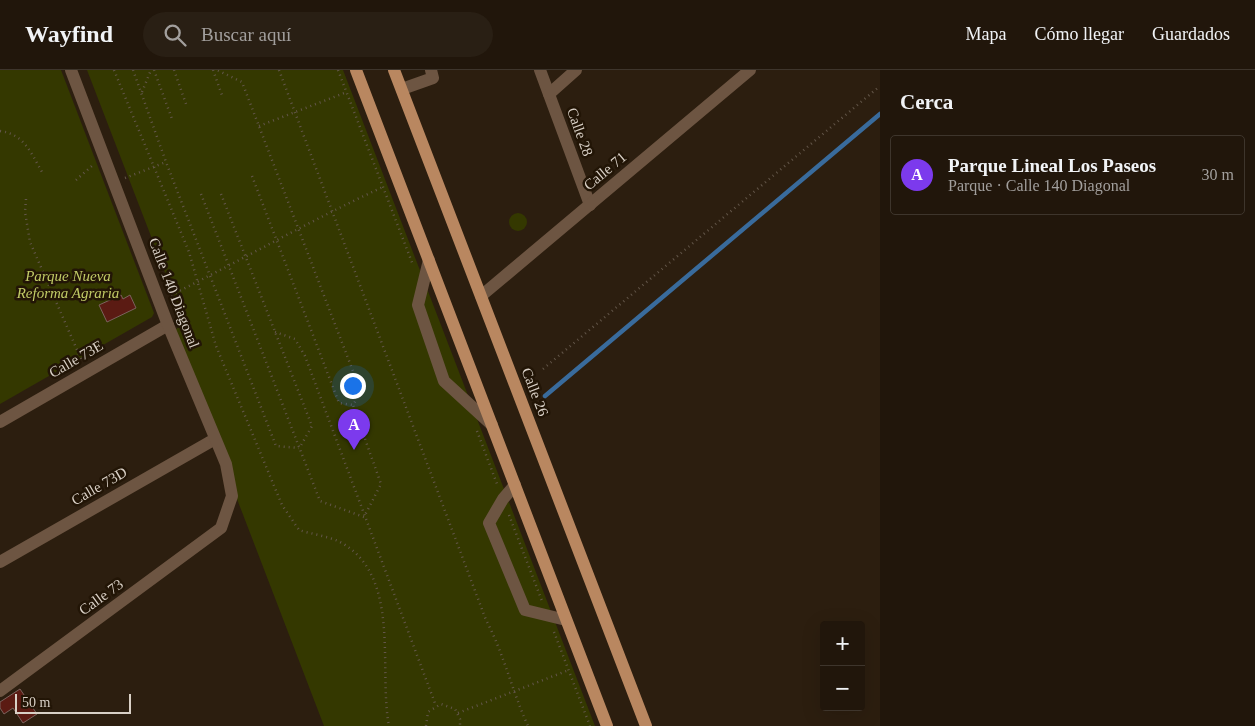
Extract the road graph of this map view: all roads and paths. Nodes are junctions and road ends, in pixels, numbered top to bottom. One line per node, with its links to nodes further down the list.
1 (71, 70): 31 (street, Calle 140 Diagonal)
2 (114, 70): 27 (path)
3 (133, 70): 17 (path)
4 (153, 70): 17 (path); 22 (path)
5 (174, 70): 20 (path)
6 (215, 70): 19 (path); 23 (path)
7 (279, 70): 21 (path)
8 (356, 70): 41 (main road)
9 (394, 70): 15 (main road, Calle 26)
10 (431, 70): 15 (street)
11 (540, 70): 18 (street, Calle 28)
12 (576, 70): 18 (street)
13 (750, 70): 36 (street, Calle 71)
14 (880, 86): 50 (path)
15 (402, 89): 45 (main road, Calle 26)
16 (347, 92): 21 (path)
17 (142, 93): 26 (path)
18 (549, 94): 36 (street, Calle 28)
19 (223, 98)
20 (186, 104)
21 (296, 112): 23 (path); 37 (path)
22 (172, 119)
23 (259, 126): 38 (path)
24 (0, 131): 28 (path)
25 (98, 161): 30 (path)
26 (166, 162): 27 (path); 43 (path)
27 (153, 167): 31 (path); 44 (path)
28 (42, 172)
29 (252, 176): 39 (path)
30 (76, 180)
31 (114, 182): 46 (street, Calle 140 Diagonal)
32 (383, 187): 37 (path)
33 (201, 194): 42 (path)
34 (221, 194): 40 (path)
35 (26, 199): 49 (path)
36 (590, 205): 45 (street, Calle 71)
37 (330, 211): 38 (path); 63 (path)
38 (299, 229): 39 (path); 51 (path)
39 (276, 240): 40 (path); 51 (path)
40 (246, 257): 42 (path); 48 (path)
41 (429, 260): 53 (main road); 53 (street)
42 (229, 265): 43 (path); 55 (path)
43 (211, 274): 44 (path); 55 (path)
44 (198, 282): 46 (path); 66 (path)
45 (481, 296): 71 (main road, Calle 26)
46 (159, 301): 47 (street, Calle 140 Diagonal)
47 (168, 325): 52 (street, Calle 73E); 54 (street, Calle 140 Diagonal)
48 (275, 332): 55 (path); 57 (path)
49 (82, 360)
50 (543, 369)
51 (353, 406): 57 (path)
52 (0, 422)
53 (492, 425): 56 (main road)
54 (215, 439): 58 (street, Calle 140 Diagonal); 59 (street, Calle 73D)
55 (299, 448): 57 (path)
56 (515, 485): 60 (main road); 60 (street)
57 (364, 517): 64 (path)
58 (221, 528): 62 (street, Calle 73)
59 (0, 562)
60 (566, 620): 70 (main road)
61 (569, 670): 63 (path)
62 (0, 691)
63 (513, 692): 65 (path); 69 (path)
64 (436, 706): 65 (path); 67 (path)
65 (458, 713): 68 (path)
66 (389, 726)
67 (426, 726)
68 (460, 726)
69 (528, 726)
70 (607, 726)
71 (646, 726)

